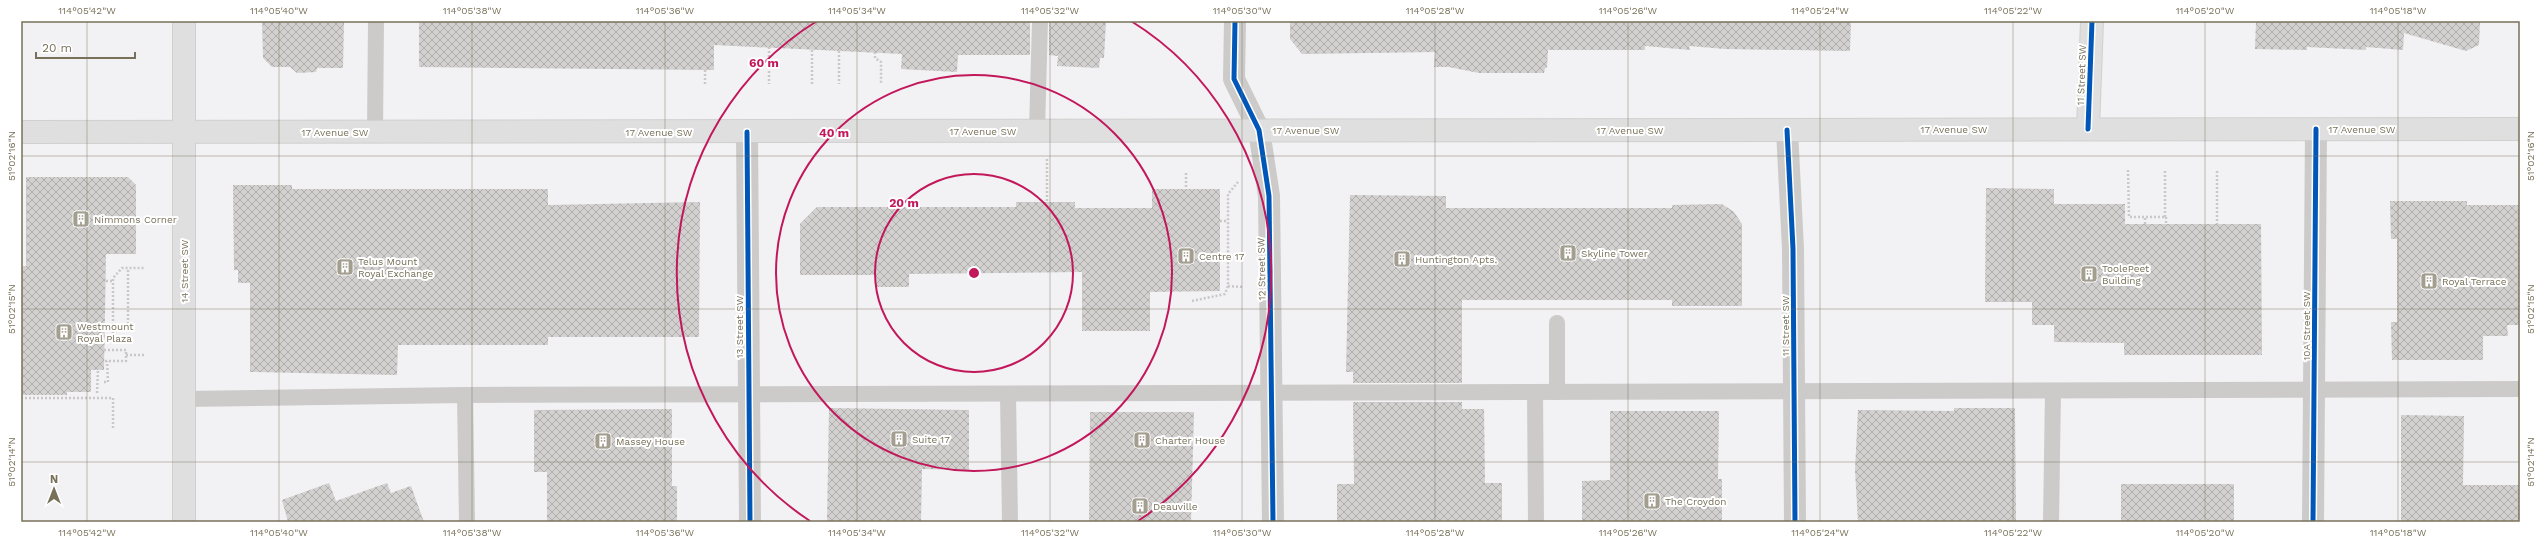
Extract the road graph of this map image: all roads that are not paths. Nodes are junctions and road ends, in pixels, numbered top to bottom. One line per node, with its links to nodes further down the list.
1 (184, 21): 15 (main road, 14 Street SW)
2 (376, 21): 13 (lane)
3 (1040, 21): 9 (lane)
4 (1231, 21): 10 (street, 12 Street SW)
5 (2092, 21): 6 (main road, 11 Street SW)
6 (2088, 129): 7 (main road, 17 Avenue SW); 11 (main road, 17 Avenue SW)
7 (2316, 129): 8 (main road, 17 Avenue SW); 18 (street, 10A Street SW)
8 (2520, 129)
9 (1037, 130): 10 (main road, 17 Avenue SW); 14 (main road, 17 Avenue SW)
10 (1258, 130): 11 (main road, 17 Avenue SW); 23 (street, 12 Street SW)
11 (1787, 130): 22 (street, 11 Street SW)
12 (21, 132): 15 (main road, 17 Avenue SW)
13 (375, 132): 14 (main road, 17 Avenue SW); 15 (main road, 17 Avenue SW)
14 (747, 132): 24 (street, 13 Street SW)
15 (184, 133): 27 (main road, 14 Street SW)
16 (1557, 323): 21 (lane)
17 (2053, 390): 18 (lane); 22 (lane); 35 (lane)
18 (2314, 390): 19 (lane); 36 (street, 10A Street SW)
19 (2520, 390)
20 (1535, 392): 21 (lane); 23 (lane); 33 (lane)
21 (1557, 392): 22 (lane)
22 (1794, 392): 34 (street, 11 Street SW)
23 (1272, 393): 25 (lane); 32 (street, 12 Street SW)
24 (749, 394): 25 (lane); 26 (lane); 30 (street, 13 Street SW)
25 (1008, 394): 31 (lane)
26 (465, 395): 27 (lane); 29 (lane)
27 (184, 399): 28 (main road, 14 Street SW)
28 (184, 522)
29 (467, 522)
30 (750, 522)
31 (1010, 522)
32 (1273, 522)
33 (1536, 522)
34 (1795, 522)
35 (2051, 522)
36 (2314, 522)

